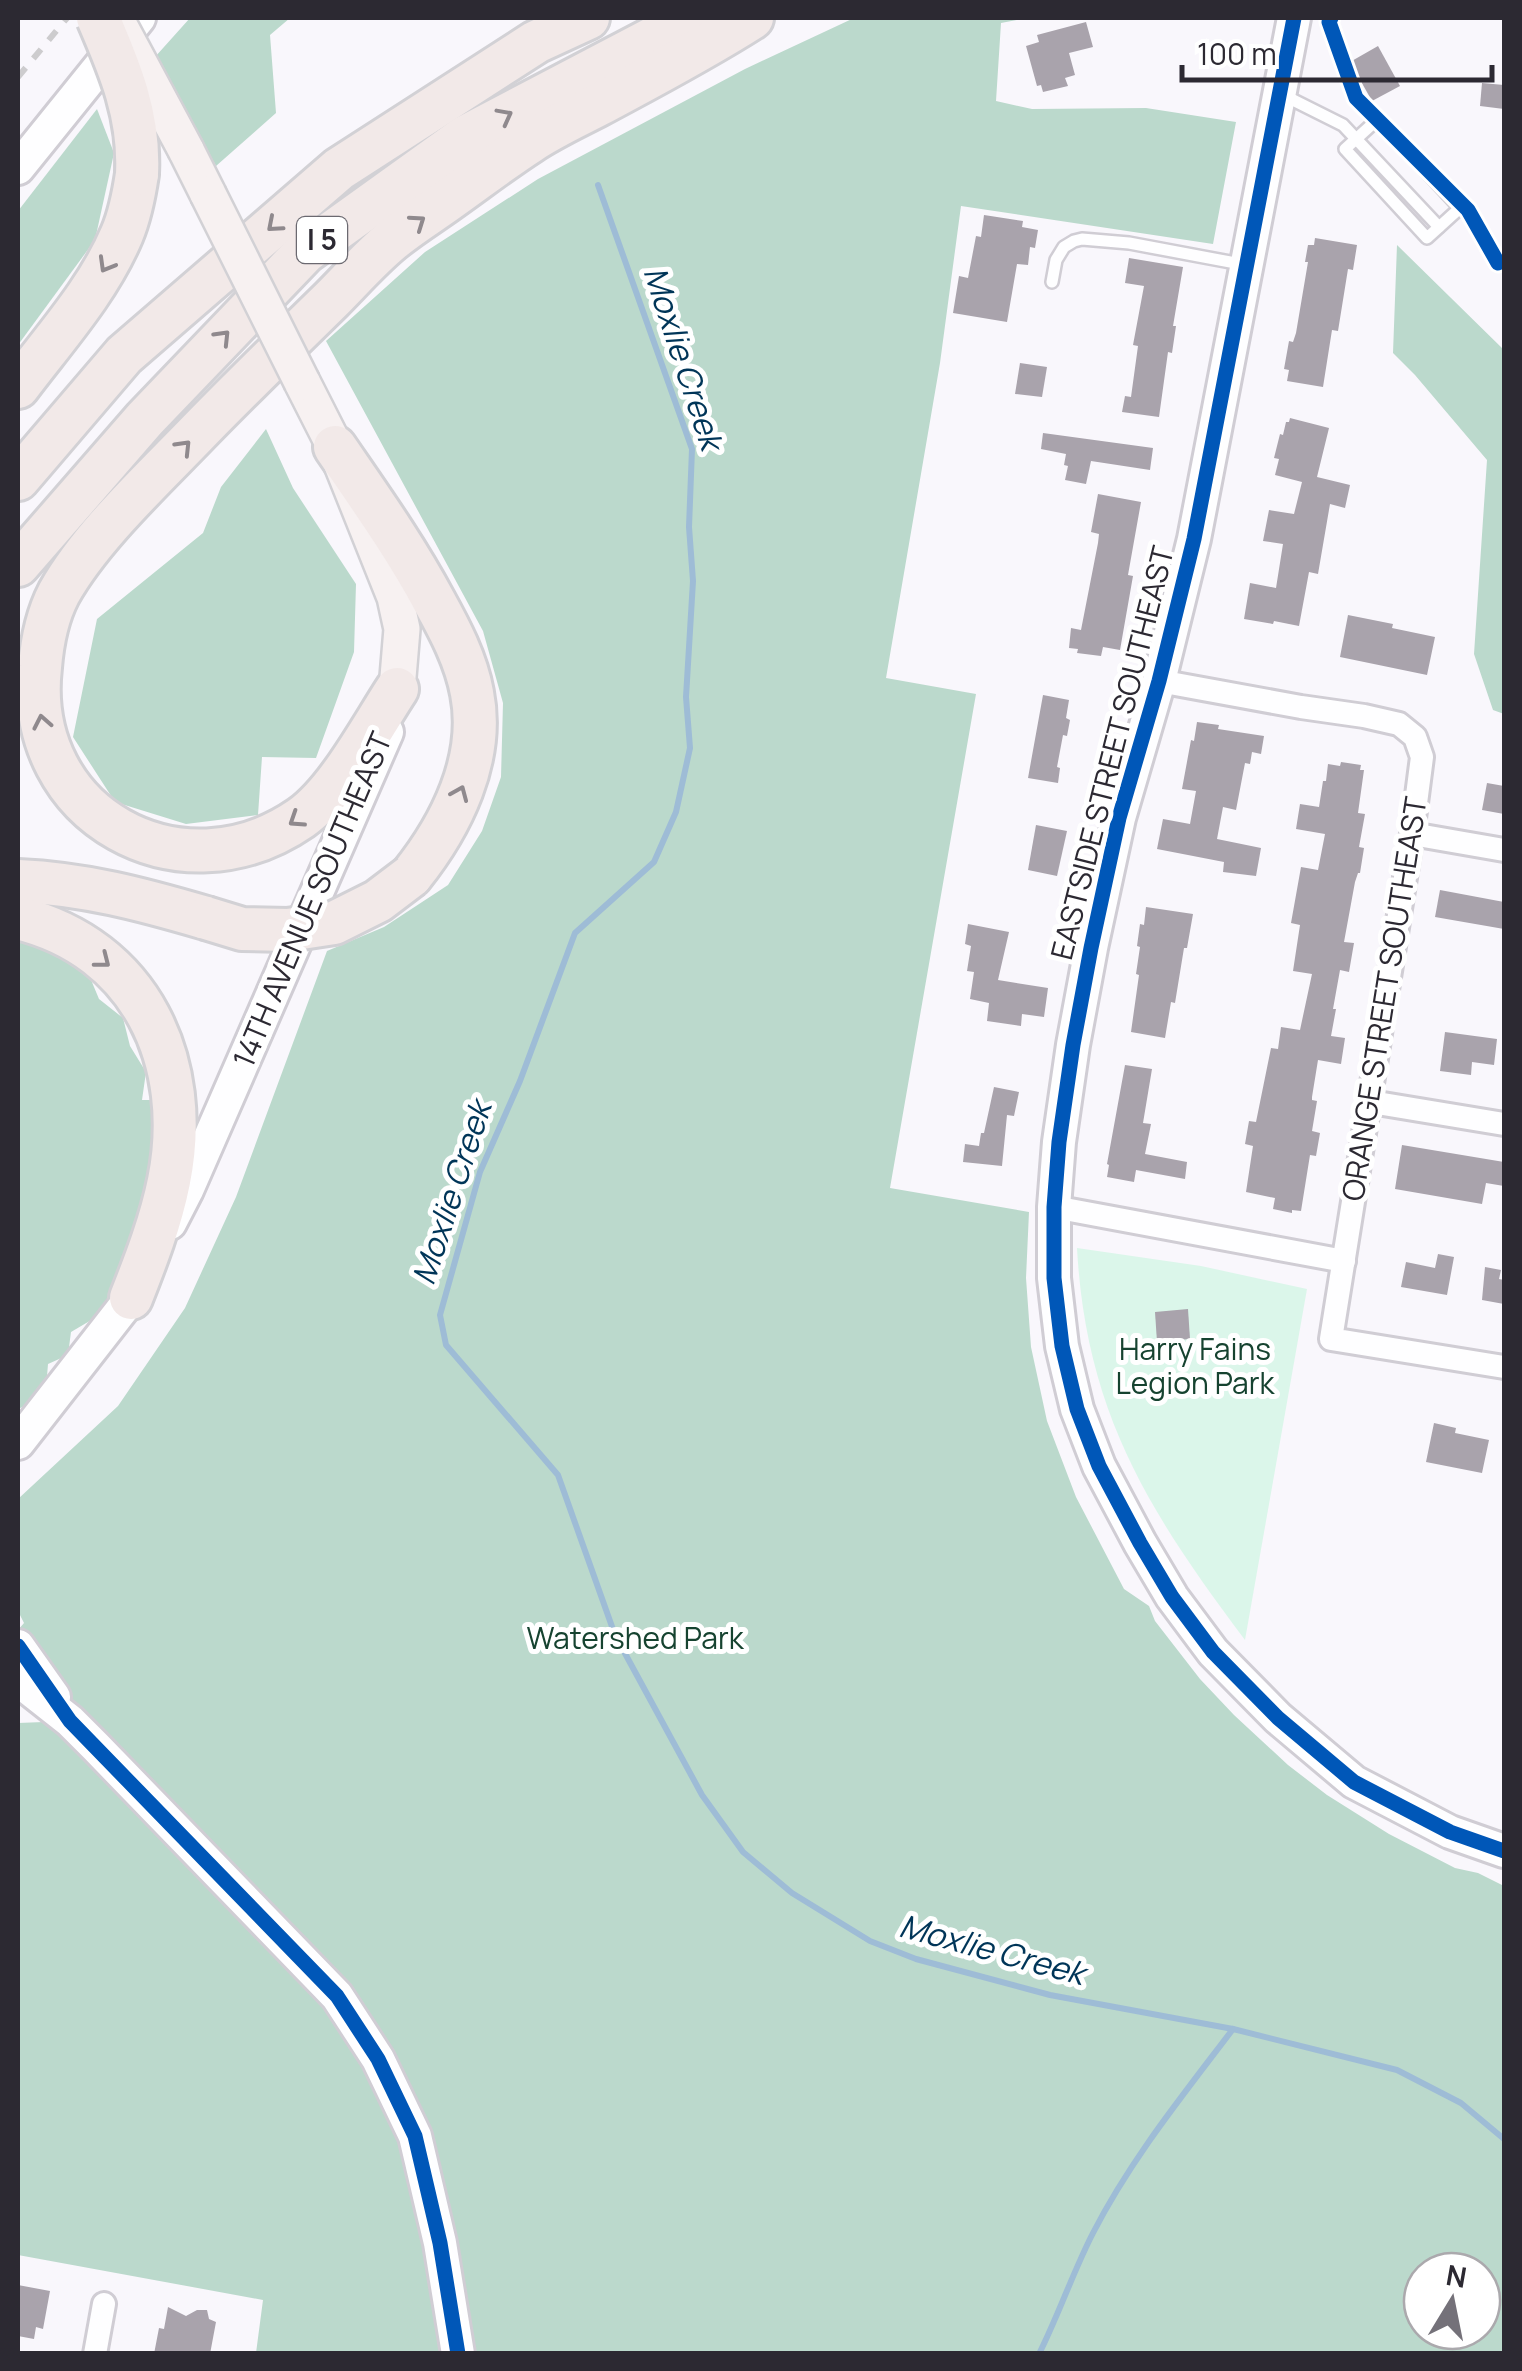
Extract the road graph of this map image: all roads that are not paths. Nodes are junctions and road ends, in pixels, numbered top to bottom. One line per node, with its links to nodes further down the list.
1 (98, 18): 13 (highway, one-way to 13, bridge)
2 (115, 18): 14 (main road, 14TH AVENUE SOUTHEAST, bridge)
3 (138, 18): 10 (street)
4 (588, 18): 15 (highway, I 5, one-way to 15)
5 (706, 18): 16 (highway, I 5, one-way to 5)
6 (752, 18): 18 (highway, one-way to 6)
7 (1294, 18): 8 (street, EASTSIDE STREET SOUTHEAST)
8 (1280, 94): 9 (lane); 11 (street, EASTSIDE STREET SOUTHEAST)
9 (1356, 139): 9 (lane)
10 (18, 168)
11 (1246, 265): 12 (lane); 17 (street, EASTSIDE STREET SOUTHEAST)
12 (1052, 282)
13 (18, 388)
14 (335, 447): 18 (main road, 14TH AVENUE SOUTHEAST); 21 (highway, one-way to 14, bridge)
15 (18, 480)
16 (18, 566)
17 (1159, 681): 19 (street, ORANGE STREET SOUTHEAST); 25 (street, EASTSIDE STREET SOUTHEAST)
18 (397, 689): 27 (street, 14TH AVENUE SOUTHEAST)
19 (1412, 834): 20 (street); 23 (street, ORANGE STREET SOUTHEAST)
20 (1504, 850)
21 (18, 880)
22 (18, 918): 27 (highway, one-way to 27)
23 (1371, 1102): 24 (street); 26 (street, ORANGE STREET SOUTHEAST)
24 (1504, 1124)
25 (1054, 1207): 26 (street); 33 (street, EASTSIDE STREET SOUTHEAST)
26 (1344, 1262): 28 (street, ORANGE STREET SOUTHEAST)
27 (131, 1298): 29 (street, 14TH AVENUE SOUTHEAST)
28 (1504, 1367)
29 (19, 1426)
30 (18, 1646): 32 (street)
31 (18, 1680): 32 (street)
32 (70, 1722): 36 (street)
33 (1504, 1851)
34 (104, 2304): 35 (street)
35 (96, 2354)
36 (458, 2354)

